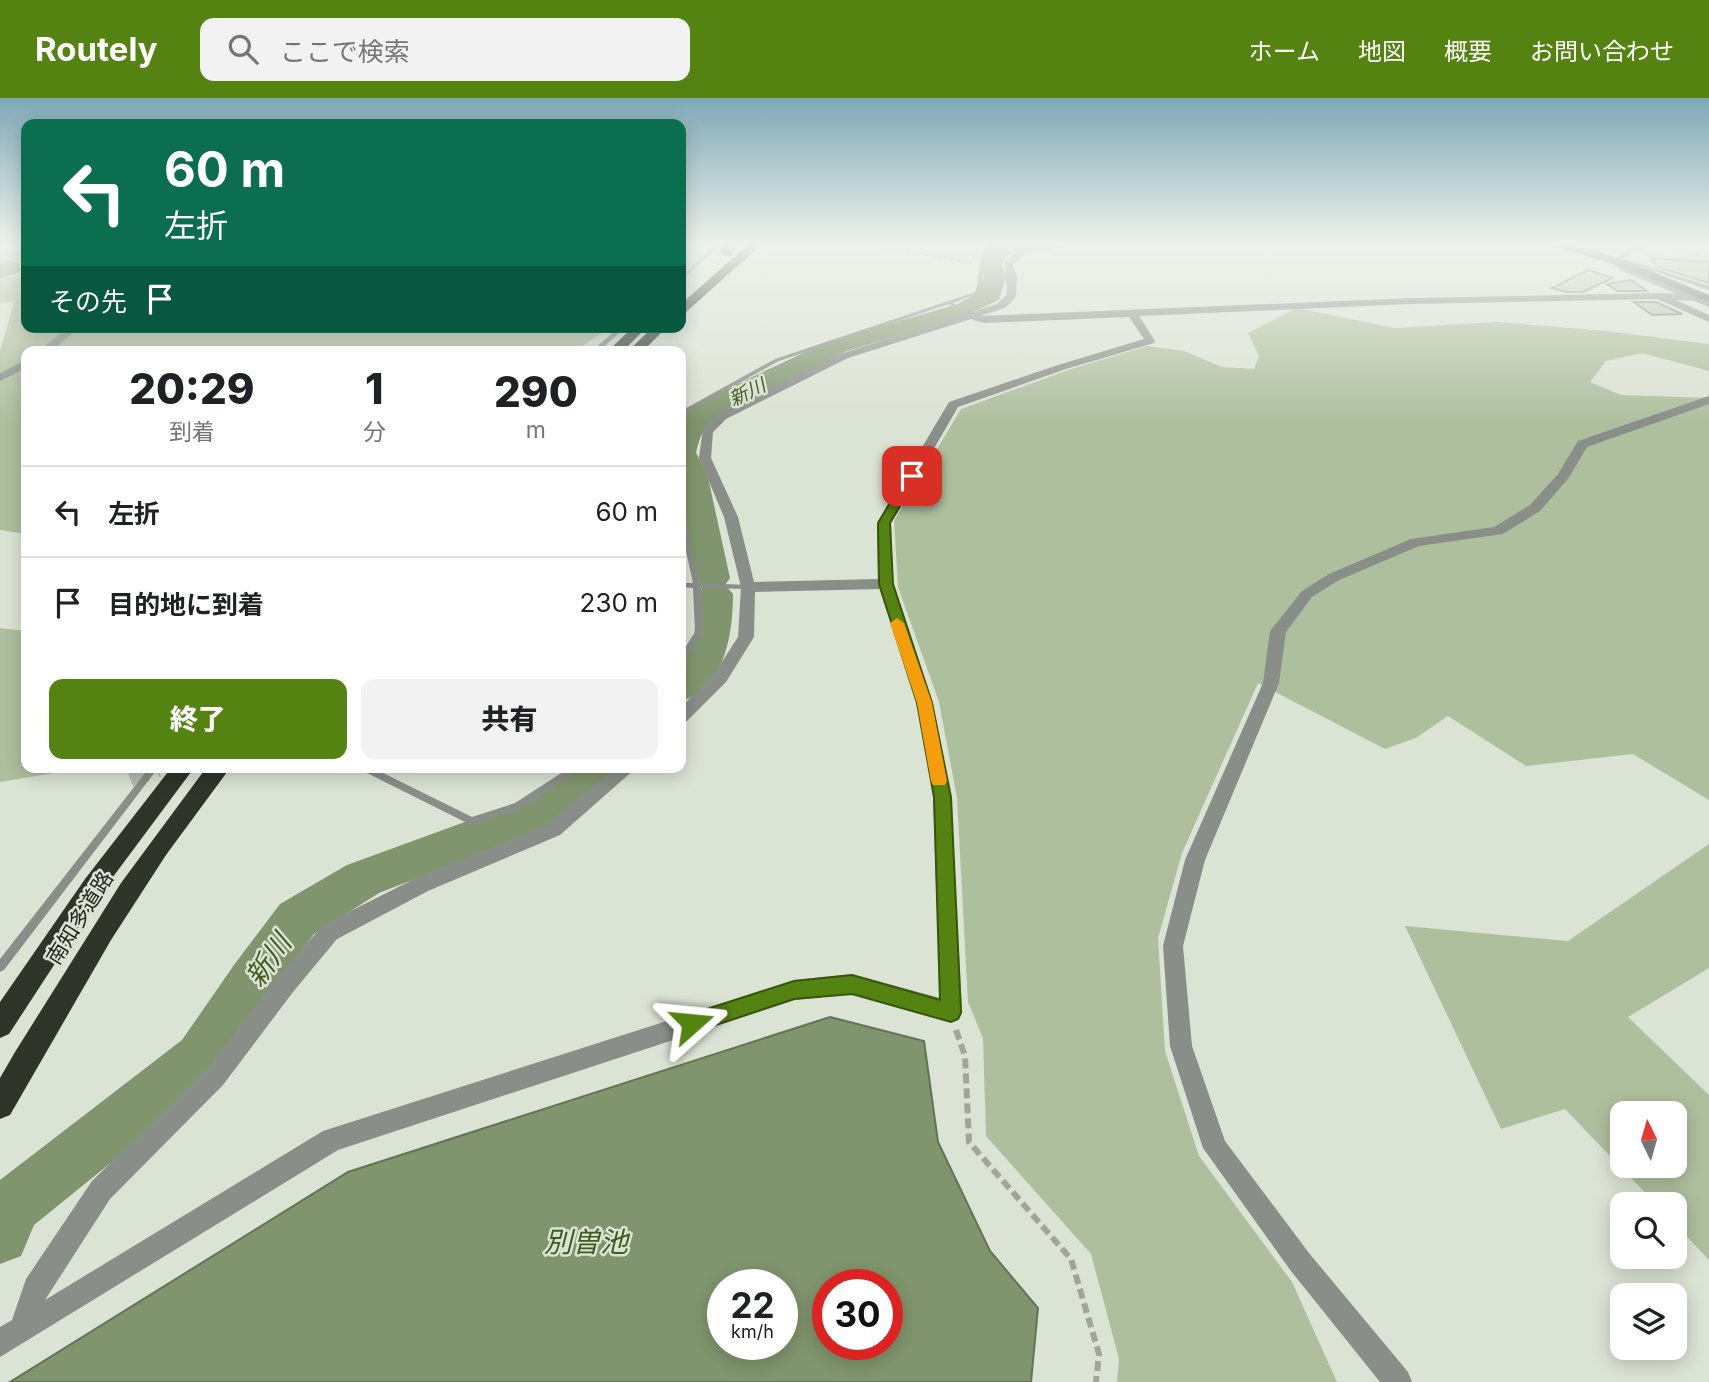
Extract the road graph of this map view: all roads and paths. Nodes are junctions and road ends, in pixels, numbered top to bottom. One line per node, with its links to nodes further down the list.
1 (1003, 303): 6 (street)
2 (1366, 303): 5 (street)
3 (1682, 303): 7 (street)
4 (951, 304): 6 (lane); 19 (lane)
5 (1132, 313): 6 (street); 21 (street)
6 (973, 317): 24 (street)
7 (1709, 319)
8 (67, 333): 12 (street)
9 (616, 333): 13 (lane)
10 (635, 333): 14 (highway)
11 (655, 333): 15 (highway)
12 (51, 346)
13 (601, 346)
14 (620, 346)
15 (640, 346)
16 (21, 366): 17 (street)
17 (0, 378)
18 (1709, 400): 40 (street)
19 (686, 410)
20 (686, 536): 23 (lane)
21 (886, 584): 24 (street); 34 (street)
22 (686, 585): 23 (lane)
23 (697, 586): 24 (lane); 25 (lane)
24 (748, 587): 26 (street)
25 (686, 652)
26 (686, 712)
27 (150, 773): 33 (lane)
28 (179, 773): 35 (highway, 南知多道路)
29 (215, 773): 36 (highway, 南知多道路)
30 (374, 773): 31 (lane)
31 (568, 773)
32 (621, 773): 37 (street)
33 (0, 967)
34 (951, 1013): 37 (street); 39 (path)
35 (0, 1026)
36 (0, 1105)
37 (23, 1328): 38 (street)
38 (0, 1343)
39 (1096, 1382)
40 (1398, 1382)

